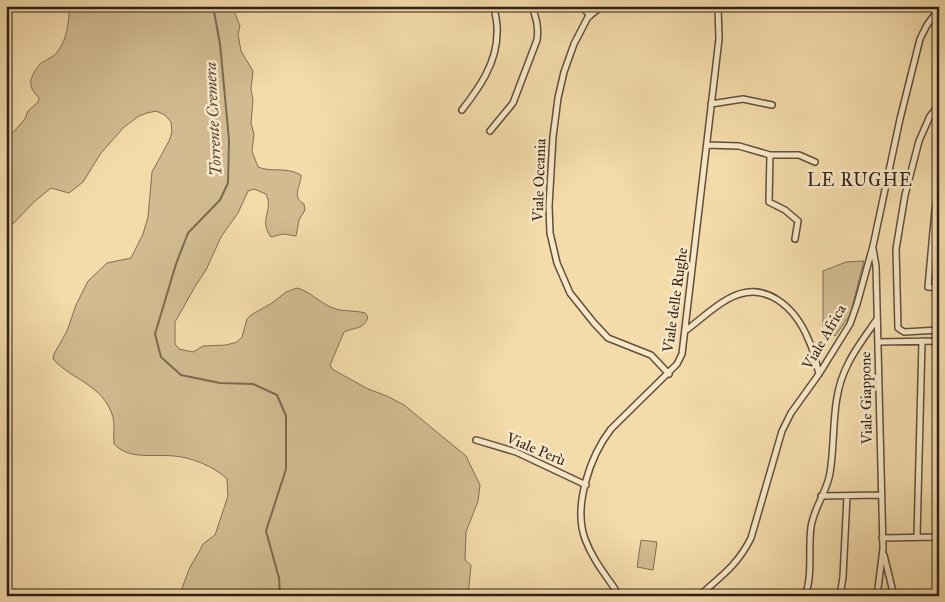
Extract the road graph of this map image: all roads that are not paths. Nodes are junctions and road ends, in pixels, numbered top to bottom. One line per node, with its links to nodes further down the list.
1 (494, 6): 11 (street)
2 (532, 6): 14 (street)
3 (582, 6): 7 (street)
4 (602, 6): 7 (street, Viale Oceania)
5 (718, 6): 8 (street, Viale delle Rughe)
6 (939, 9): 20 (street, Viale Africa)
7 (590, 16): 28 (street, Viale Oceania)
8 (711, 104): 9 (street); 15 (street, Viale delle Rughe)
9 (772, 105)
10 (939, 105): 13 (street)
11 (462, 110)
12 (939, 113): 13 (street)
13 (930, 116): 23 (street)
14 (490, 131)
15 (707, 145): 16 (street); 24 (street, Viale delle Rughe)
16 (770, 155): 17 (street); 19 (street)
17 (815, 162)
18 (939, 188): 21 (street)
19 (795, 238)
20 (873, 246): 22 (street, Viale Giappone); 29 (street, Viale Africa)
21 (939, 288)
22 (877, 319): 27 (street, Viale Giappone); 33 (street)
23 (939, 330)
24 (685, 331): 28 (street, Viale delle Rughe); 29 (street)
25 (939, 340): 26 (street)
26 (922, 341): 27 (street); 36 (street)
27 (878, 342): 32 (street, Viale Giappone)
28 (668, 374): 31 (street, Viale delle Rughe)
29 (818, 374): 40 (street, Viale Africa)
30 (476, 440): 31 (street, Viale Perù)
31 (586, 485): 39 (street, Viale delle Rughe)
32 (881, 495): 34 (street); 37 (street, Viale Giappone)
33 (821, 496): 34 (street); 41 (street)
34 (847, 496): 42 (street)
35 (939, 536): 36 (street)
36 (917, 537): 37 (street)
37 (882, 538): 38 (street, Viale Giappone)
38 (883, 549): 43 (street, Viale Giappone); 44 (street, Viale Giappone)
39 (617, 596)
40 (699, 596)
41 (805, 596)
42 (840, 596)
43 (878, 596)
44 (894, 596)

